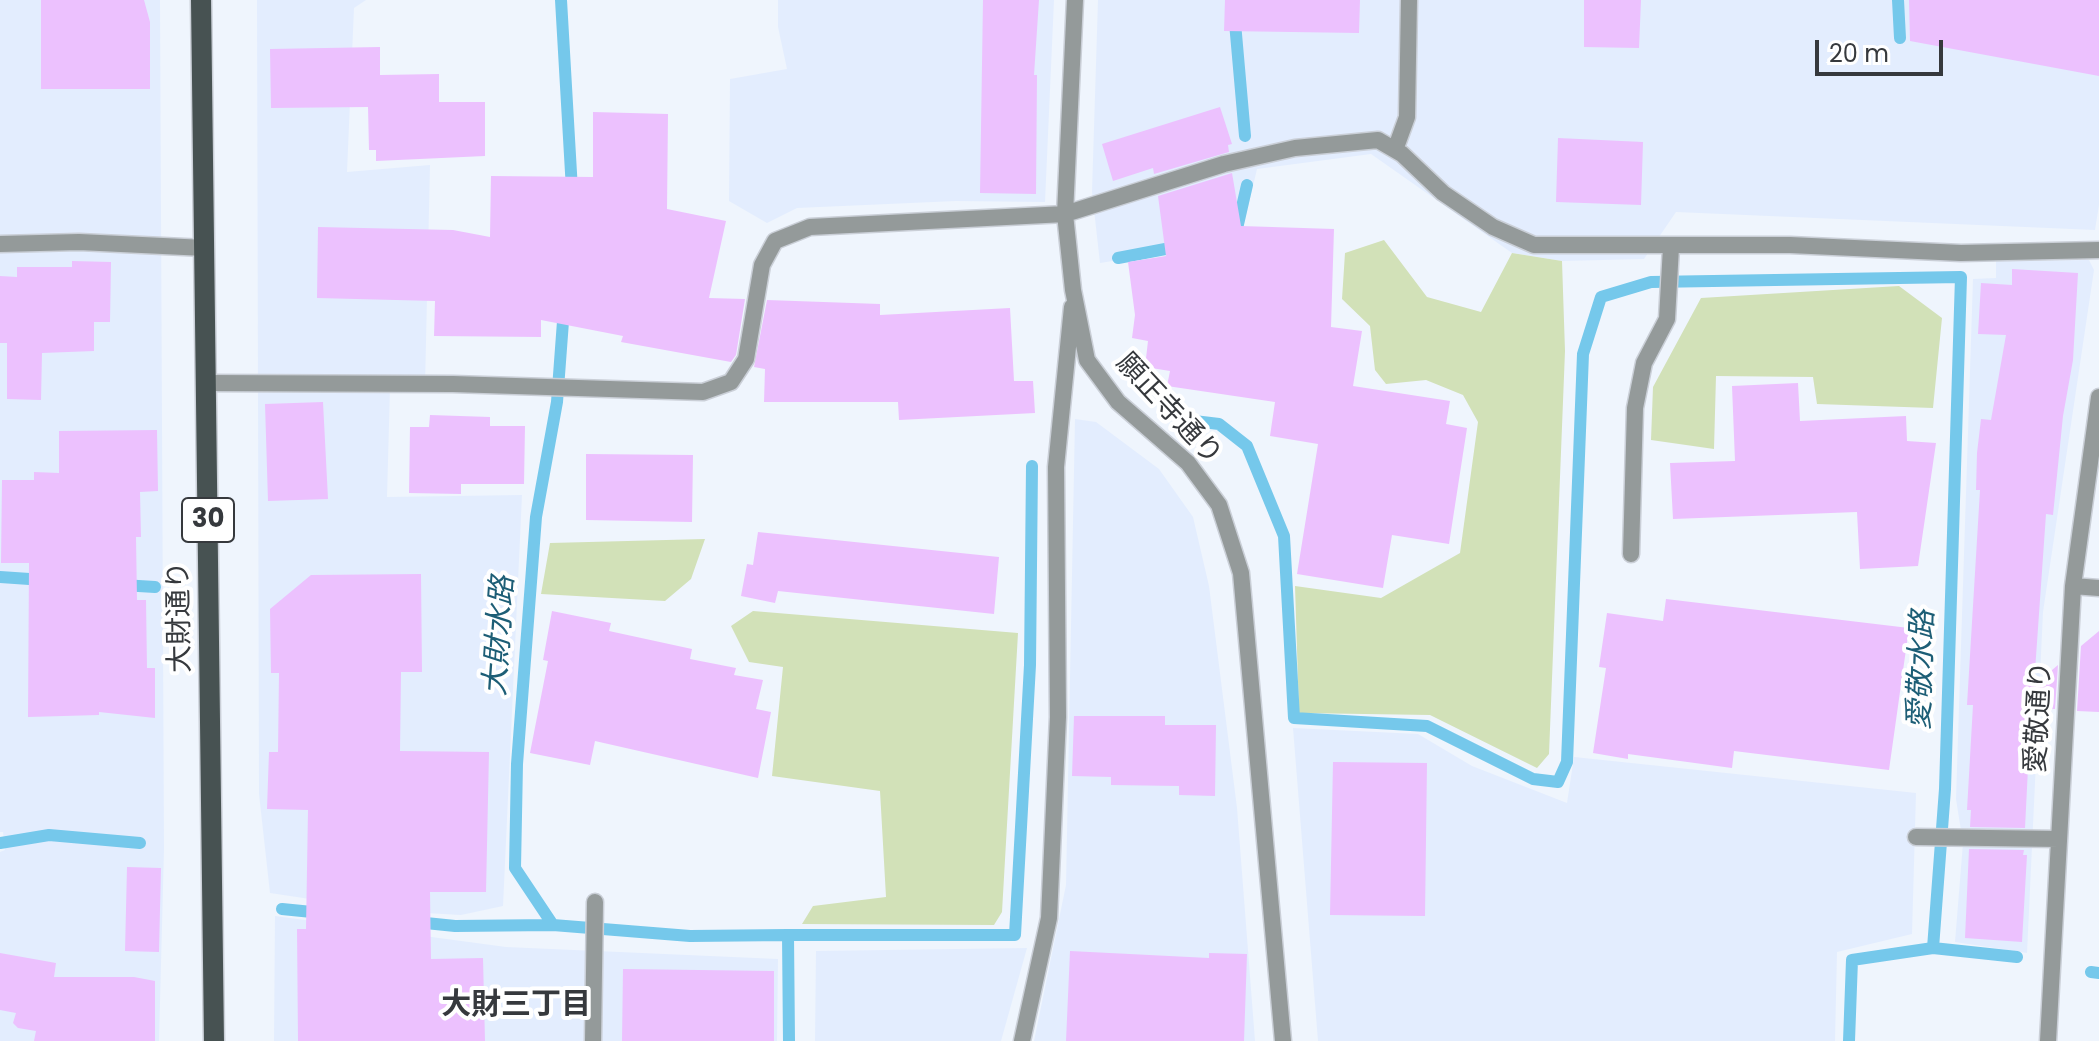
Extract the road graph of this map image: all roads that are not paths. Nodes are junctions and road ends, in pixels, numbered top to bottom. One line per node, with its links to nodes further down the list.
1 (201, 0): 8 (main road, 大財通り / 30)
2 (1075, 0): 5 (street, 願正寺通り)
3 (1409, 0): 4 (street)
4 (1395, 150): 5 (street); 7 (street)
5 (1065, 214): 10 (street, 願正寺通り); 11 (street)
6 (0, 244): 8 (street)
7 (1671, 247): 9 (street); 13 (street)
8 (205, 248): 11 (main road, 大財通り / 30)
9 (2099, 250)
10 (1073, 290): 21 (street); 22 (street, 願正寺通り)
11 (206, 383): 19 (main road, 大財通り / 30)
12 (2099, 397): 14 (street, 愛敬通り)
13 (1631, 554)
14 (2073, 586): 15 (street); 17 (street, 愛敬通り)
15 (2099, 588)
16 (1916, 837): 17 (street)
17 (2059, 839): 23 (street, 愛敬通り)
18 (595, 902): 20 (street)
19 (214, 1041)
20 (593, 1041)
21 (1022, 1041)
22 (1283, 1041)
23 (2048, 1041)

